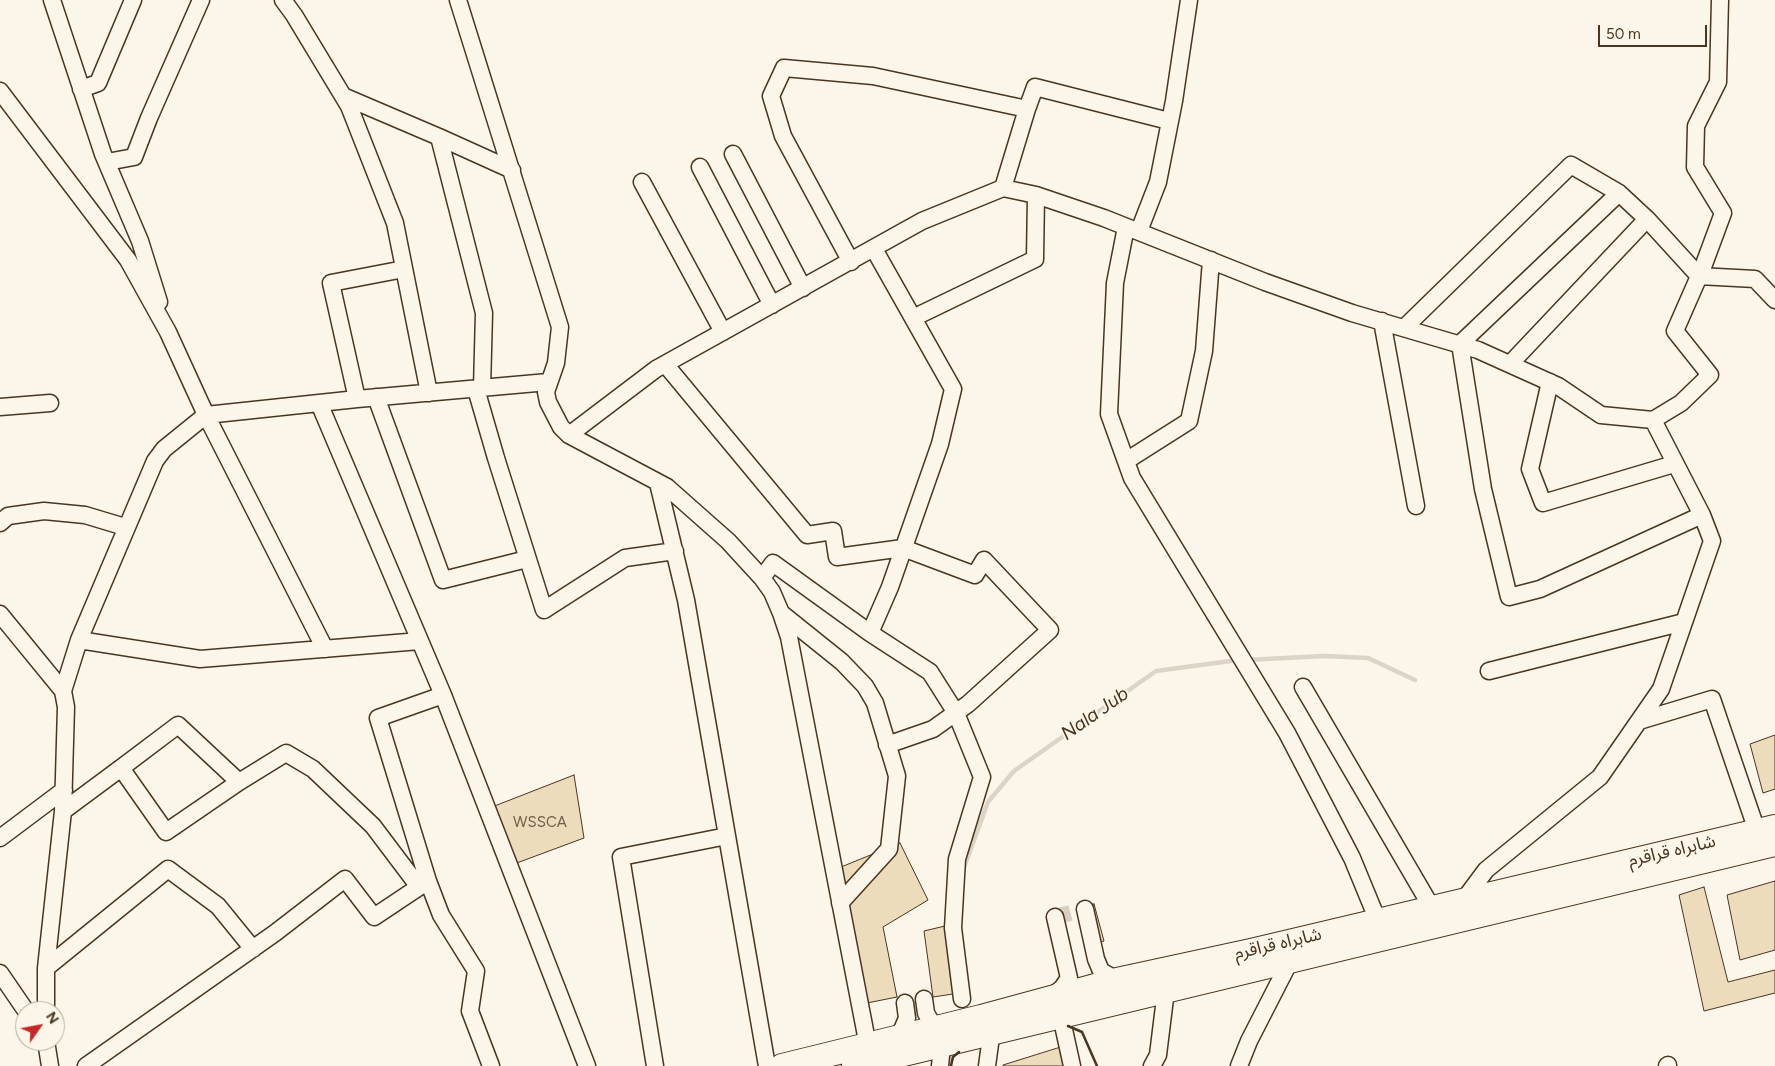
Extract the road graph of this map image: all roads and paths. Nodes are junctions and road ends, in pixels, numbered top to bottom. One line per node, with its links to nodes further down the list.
1 (52, 0): 8 (street)
2 (133, 0): 8 (street)
3 (201, 0): 15 (street)
4 (283, 0): 10 (street)
5 (458, 0): 17 (street)
6 (1189, 0): 12 (street)
7 (1720, 0): 28 (street)
8 (81, 89): 15 (street)
9 (0, 91): 35 (street)
10 (343, 96): 13 (street); 27 (street)
11 (1027, 109): 12 (street); 19 (street); 26 (street)
12 (1168, 120): 23 (street)
13 (440, 137): 17 (street); 42 (street)
14 (733, 154): 29 (street)
15 (107, 162): 35 (street)
16 (700, 167): 31 (street)
17 (512, 170): 40 (street)
18 (642, 182): 36 (street)
19 (1003, 188): 21 (street); 24 (street)
20 (1619, 193): 22 (street); 34 (street); 37 (street)
21 (1036, 195): 23 (street); 32 (street)
22 (1647, 219): 28 (street); 39 (street)
23 (1132, 229): 25 (street); 52 (street)
24 (874, 249): 26 (street); 32 (street)
25 (1211, 260): 33 (street); 52 (street)
26 (851, 262): 29 (street)
27 (404, 269): 43 (street); 45 (street)
28 (1699, 276): 30 (street); 50 (street)
29 (803, 288): 31 (street)
30 (1775, 300)
31 (772, 305): 36 (street)
32 (913, 318): 59 (street)
33 (1382, 321): 34 (street); 55 (street)
34 (1404, 328): 37 (street)
35 (168, 332): 49 (street)
36 (724, 332): 38 (street)
37 (1460, 344): 39 (street); 56 (street)
38 (665, 364): 51 (street); 59 (street)
39 (1510, 364): 41 (street)
40 (548, 382): 42 (street); 51 (street)
41 (1550, 382): 50 (street); 53 (street)
42 (479, 388): 43 (street); 61 (street)
43 (429, 393): 44 (street)
44 (376, 397): 45 (street); 61 (street)
45 (357, 398): 47 (street)
46 (50, 403): 48 (street)
47 (319, 403): 49 (street); 68 (street)
48 (0, 407)
49 (206, 415): 58 (street); 69 (street)
50 (1653, 420): 53 (street)
51 (569, 435): 54 (street)
52 (1126, 461): 90 (street)
53 (1674, 464): 56 (street)
54 (658, 483): 60 (street); 62 (street)
55 (1416, 506)
56 (1702, 516): 65 (street)
57 (0, 523): 58 (street)
58 (126, 527): 67 (street)
59 (903, 548): 66 (street); 74 (street)
60 (675, 551): 61 (street); 82 (street)
61 (527, 558)
62 (762, 578): 63 (street); 66 (street)
63 (781, 613): 76 (street); 86 (street)
64 (0, 614): 72 (street)
65 (1684, 622): 70 (street); 75 (street)
66 (870, 633): 74 (street)
67 (79, 640): 69 (street); 72 (street)
68 (420, 640): 69 (street); 73 (street)
69 (325, 648)
70 (1488, 671)
71 (1303, 687): 87 (street)
72 (63, 691): 79 (street)
73 (443, 695): 84 (street); 112 (street)
74 (956, 713): 76 (street); 99 (street)
75 (1639, 721): 81 (street); 85 (street)
76 (887, 745): 86 (street)
77 (121, 768): 78 (street); 78 (street); 80 (street)
78 (239, 782): 84 (street)
79 (64, 790): 80 (street); 83 (street)
80 (64, 811): 94 (street)
81 (1769, 834): 85 (highway, شاہراہ قراقرم); 92 (highway, شاہراہ قراقرم)
82 (727, 836): 113 (street); 114 (street)
83 (0, 838)
84 (423, 884): 91 (street); 111 (street)
85 (1463, 901): 87 (highway, شاہراہ قراقرم)
86 (840, 903): 107 (street)
87 (1432, 908): 90 (highway, شاہراہ قراقرم)
88 (1085, 909): 96 (street)
89 (1054, 917): 103 (street)
90 (1378, 921): 93 (highway, شاہراہ قراقرم)
91 (253, 949): 94 (street); 110 (street)
92 (1291, 959): 93 (highway, شاہراہ قراقرم); 120 (street)
93 (1252, 960): 96 (highway, شاہراہ قراقرم); 97 (highway, شاہراہ قراقرم)
94 (46, 968): 101 (street)
95 (0, 973): 100 (street)
96 (1117, 980): 103 (highway, شاہراہ قراقرم)
97 (1166, 990): 103 (highway, شاہراہ قراقرم); 119 (street)
98 (924, 999): 106 (street)
99 (962, 999)
100 (19, 1001)
101 (46, 1001)
102 (905, 1003): 105 (street)
103 (1056, 1006): 104 (highway, شاہراہ قراقرم); 118 (street)
104 (981, 1029): 106 (highway, شاہراہ قراقرم); 117 (street)
105 (893, 1039): 106 (highway, شاہراہ قراقرم); 107 (highway, شاہراہ قراقرم)
106 (944, 1041): 116 (highway, شاہراہ قراقرم)
107 (868, 1046): 115 (highway, شاہراہ قراقرم)
108 (48, 1051): 109 (street)
109 (50, 1066)
110 (86, 1066)
111 (490, 1066)
112 (587, 1066)
113 (655, 1066)
114 (766, 1066)
115 (782, 1066)
116 (854, 1066)
117 (987, 1066)
118 (1072, 1066)
119 (1152, 1066)
120 (1238, 1066)

